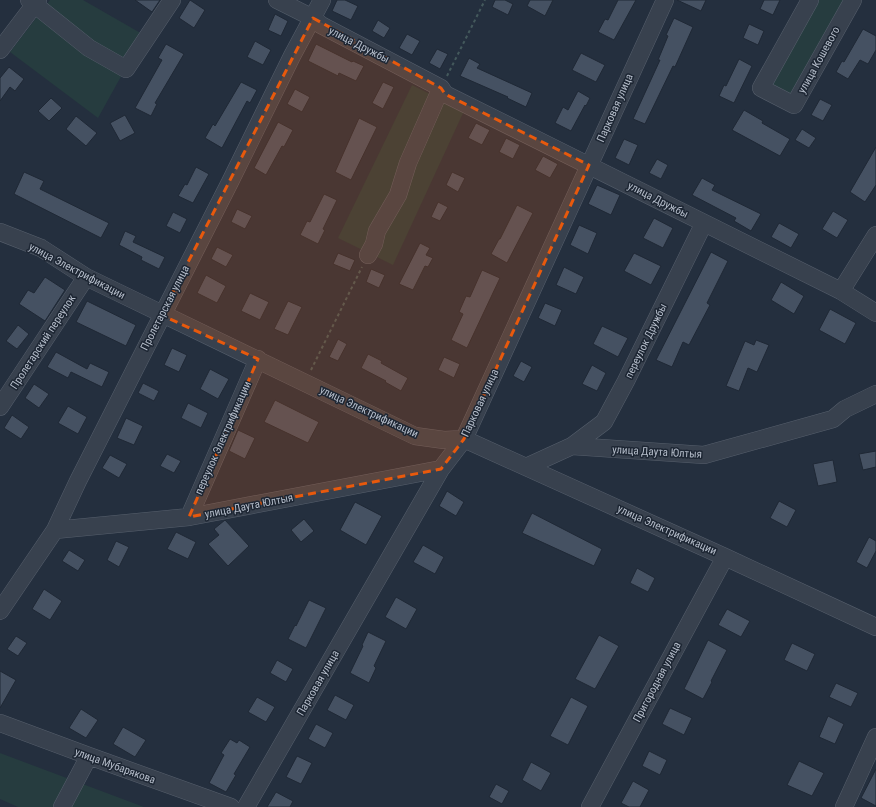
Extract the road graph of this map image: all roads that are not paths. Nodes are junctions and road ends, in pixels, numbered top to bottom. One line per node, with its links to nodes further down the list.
1 (172, 0): 7 (street)
2 (277, 0): 8 (street, улица Дружбы)
3 (322, 0): 8 (street, Пролетарская улица)
4 (664, 0): 11 (street, Парковая улица)
5 (810, 0): 6 (street, улица Кошевого)
6 (853, 0)
7 (34, 1): 9 (street)
8 (313, 18): 10 (street, улица Дружбы); 19 (street, Пролетарская улица)
9 (0, 50)
10 (441, 88): 11 (street, улица Дружбы); 15 (street)
11 (589, 165): 12 (street, улица Дружбы); 23 (street, Парковая улица)
12 (704, 223): 17 (street, улица Дружбы); 24 (street, переулок Дружбы)
13 (0, 232): 16 (street, улица Электрификации)
14 (876, 235): 17 (street)
15 (368, 255)
16 (86, 277): 19 (street, улица Электрификации); 22 (street, Пролетарский переулок)
17 (841, 291): 18 (street, улица Дружбы)
18 (876, 313)
19 (161, 314): 20 (street, улица Электрификации); 28 (street, Пролетарская улица)
20 (258, 360): 23 (street, улица Электрификации); 27 (street, переулок Электрификации)
21 (876, 394): 24 (street, улица Даута Юлтыя)
22 (0, 407)
23 (464, 439): 25 (street, улица Электрификации); 26 (street, Парковая улица)
24 (572, 446): 25 (street, улица Даута Юлтыя)
25 (526, 467): 29 (street, улица Электрификации)
26 (441, 470): 27 (street, улица Даута Юлтыя); 37 (street, Парковая улица)
27 (189, 517): 28 (street, улица Даута Юлтыя)
28 (55, 530): 30 (street, Пролетарская улица)
29 (725, 557): 31 (street, улица Электрификации); 38 (street, Пригородная улица)
30 (0, 611)
31 (876, 628)
32 (0, 722): 34 (street, улица Мубарякова)
33 (876, 737): 39 (street)
34 (89, 756): 35 (street); 36 (street, улица Мубарякова)
35 (62, 807)
36 (231, 807)
37 (246, 807)
38 (590, 807)
39 (844, 807)

